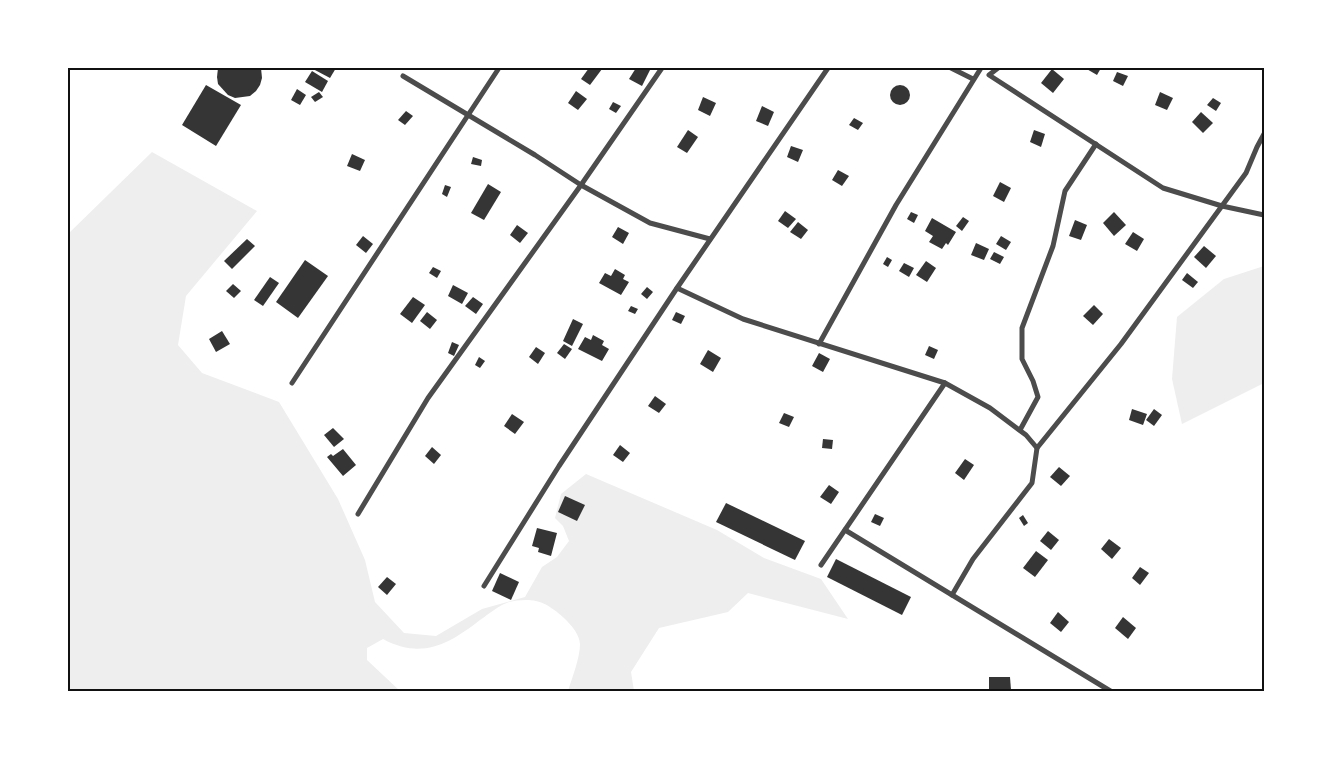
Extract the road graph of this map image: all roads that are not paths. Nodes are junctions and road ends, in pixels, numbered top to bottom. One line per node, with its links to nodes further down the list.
1 (499, 68): 9 (street)
2 (662, 68): 12 (street)
3 (828, 68): 15 (street)
4 (951, 68): 8 (street)
5 (981, 68): 8 (street)
6 (998, 68): 11 (street)
7 (403, 76): 9 (street)
8 (973, 79): 17 (street)
9 (468, 116): 12 (street); 18 (street)
10 (1264, 134): 13 (street)
11 (1096, 144): 13 (street); 20 (street)
12 (581, 185): 15 (street); 22 (street)
13 (1222, 206): 14 (street); 21 (street)
14 (1264, 215)
15 (710, 239): 16 (street)
16 (677, 288): 17 (street); 25 (street)
17 (819, 344): 19 (street)
18 (292, 383)
19 (944, 383): 20 (street); 23 (street)
20 (1020, 430): 21 (street)
21 (1037, 448): 26 (street)
22 (358, 514)
23 (845, 530): 24 (street); 26 (street)
24 (821, 565)
25 (484, 586)
26 (952, 595): 27 (street)
27 (1112, 692)

